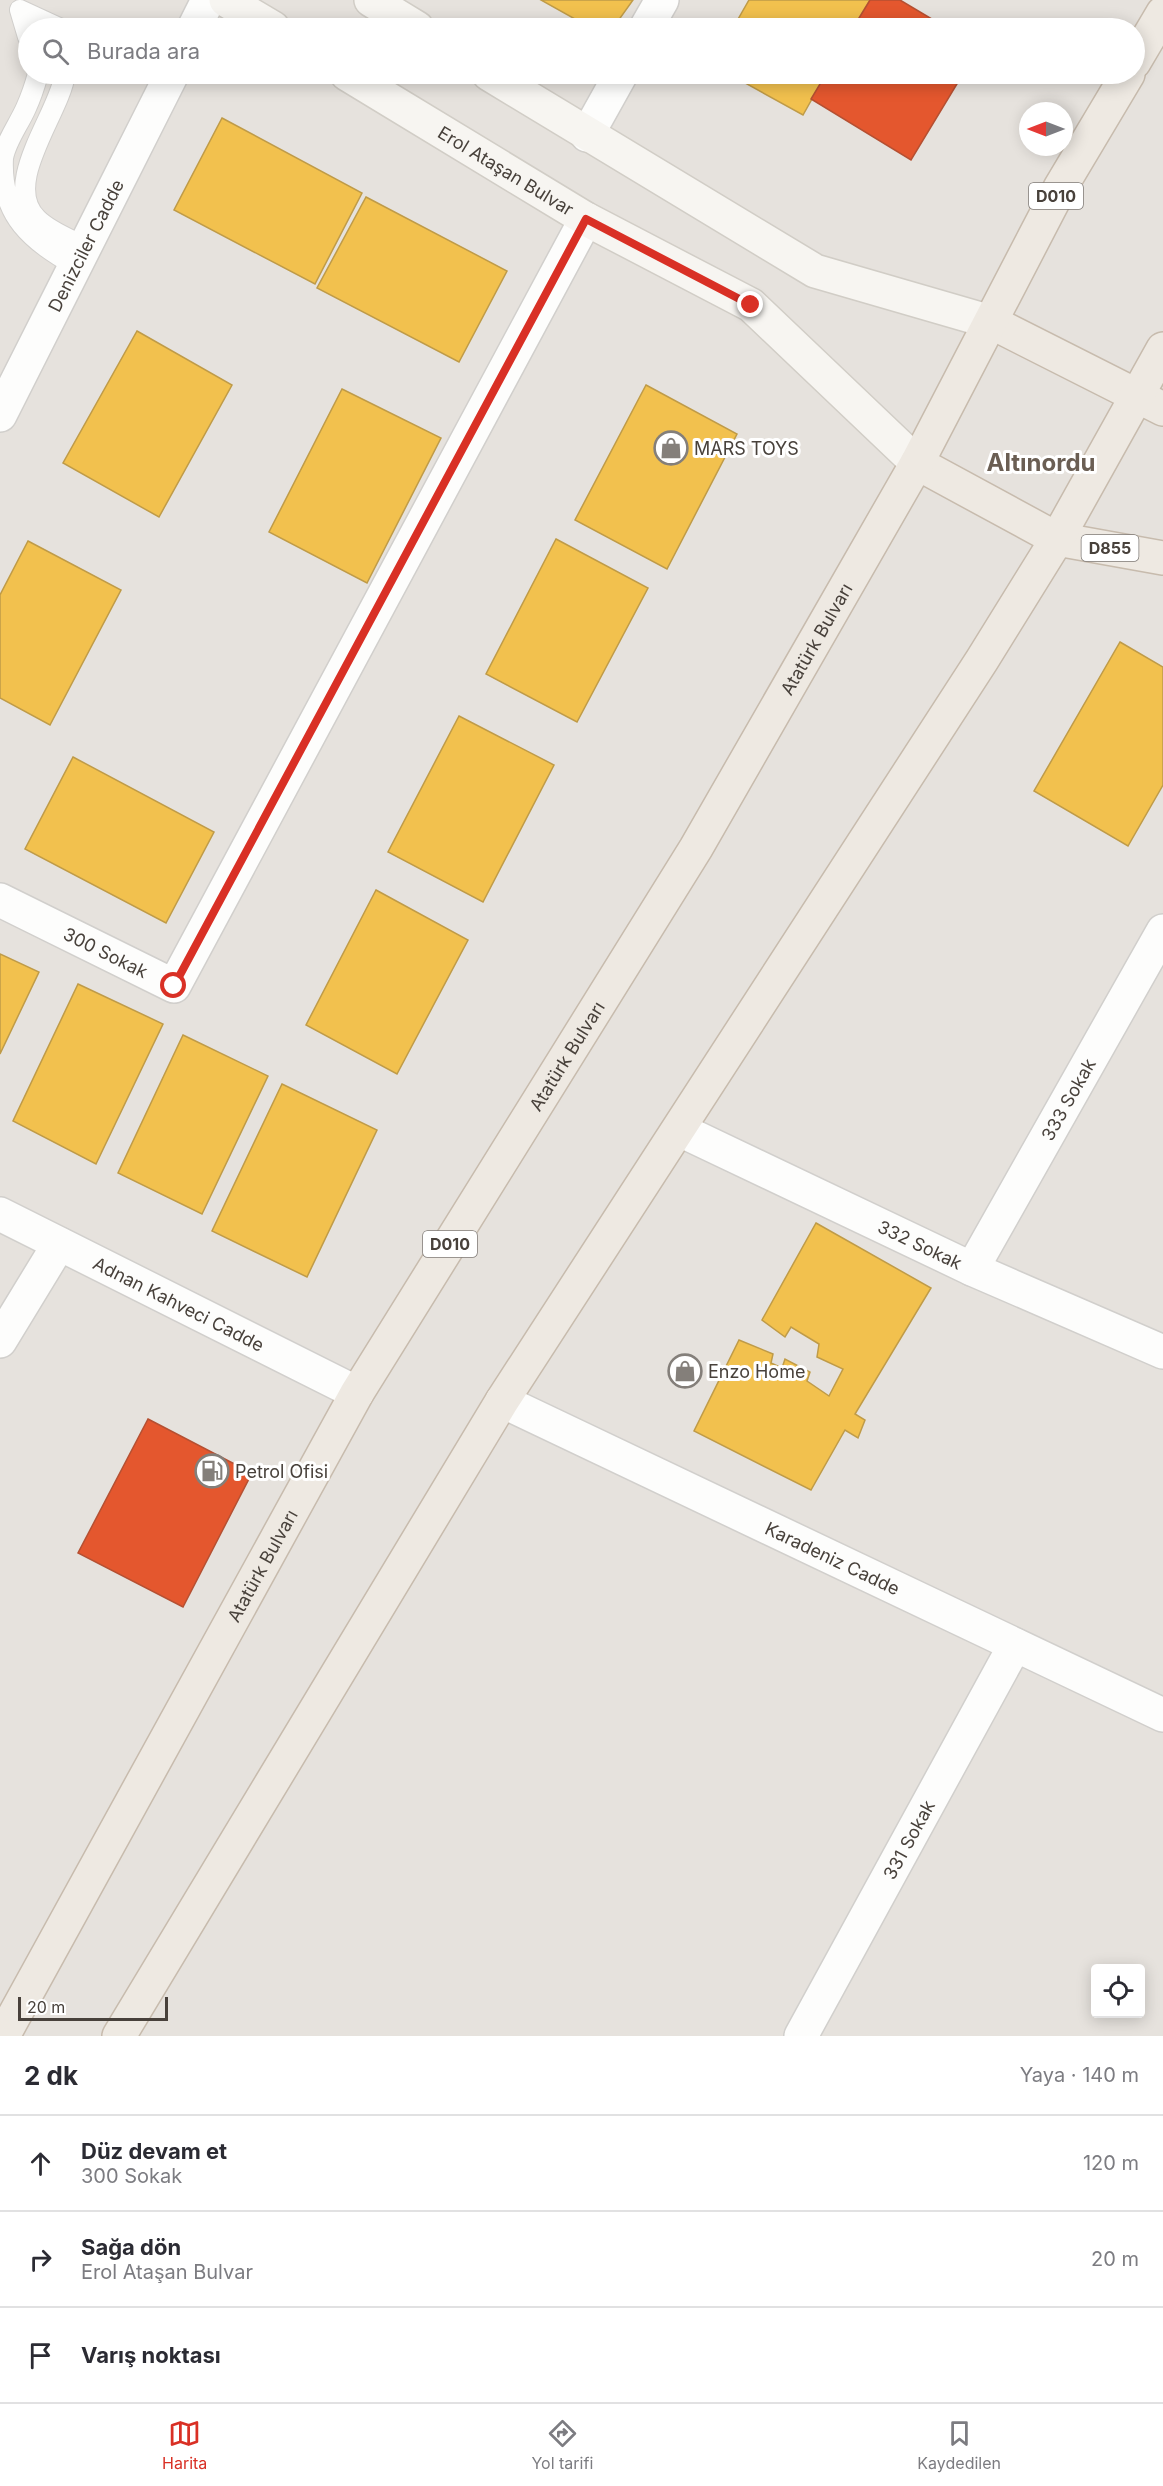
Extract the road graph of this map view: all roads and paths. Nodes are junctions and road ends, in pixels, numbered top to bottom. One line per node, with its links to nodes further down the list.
1 (208, 0): 8 (street)
2 (226, 0): 9 (main road)
3 (371, 0): 10 (main road)
4 (662, 0): 11 (street)
5 (1163, 13): 12 (highway)
6 (22, 18): 7 (lane)
7 (37, 18)
8 (199, 18)
9 (256, 18)
10 (401, 18)
11 (652, 18)
12 (1145, 43)
13 (35, 84): 22 (lane)
14 (64, 84): 22 (lane)
15 (167, 84): 22 (street, Denizciler Cadde)
16 (363, 84): 21 (main road, Erol Ataşan Bulvar)
17 (505, 84): 20 (main road)
18 (615, 84): 20 (street)
19 (1122, 84): 23 (highway, Atatürk Bulvarı / D010)
20 (587, 135): 23 (main road)
21 (586, 219): 27 (main road, Erol Ataşan Bulvar); 30 (street, 300 Sokak)
22 (80, 257): 26 (street, Denizciler Cadde)
23 (991, 322): 25 (highway); 27 (highway, Atatürk Bulvarı / D010)
24 (1163, 349): 25 (highway)
25 (1150, 404): 28 (highway)
26 (0, 415)
27 (917, 463): 28 (highway); 38 (highway, Atatürk Bulvarı / D010)
28 (1057, 539): 29 (highway, D855); 32 (highway)
29 (1163, 558)
30 (0, 900)
31 (1163, 931): 35 (street, 333 Sokak)
32 (680, 1130): 35 (street, 332 Sokak); 39 (highway)
33 (0, 1214): 34 (street, Adnan Kahveci Cadde)
34 (59, 1244): 36 (street); 38 (street, Adnan Kahveci Cadde)
35 (972, 1269): 37 (street, 332 Sokak)
36 (0, 1341)
37 (1163, 1352)
38 (357, 1394): 42 (highway, Atatürk Bulvarı / D010)
39 (502, 1401): 40 (street, Karadeniz Cadde); 43 (highway)
40 (1015, 1645): 41 (street, Karadeniz Cadde); 44 (street, 331 Sokak)
41 (1163, 1715)
42 (3, 2036)
43 (119, 2036)
44 (801, 2036)

